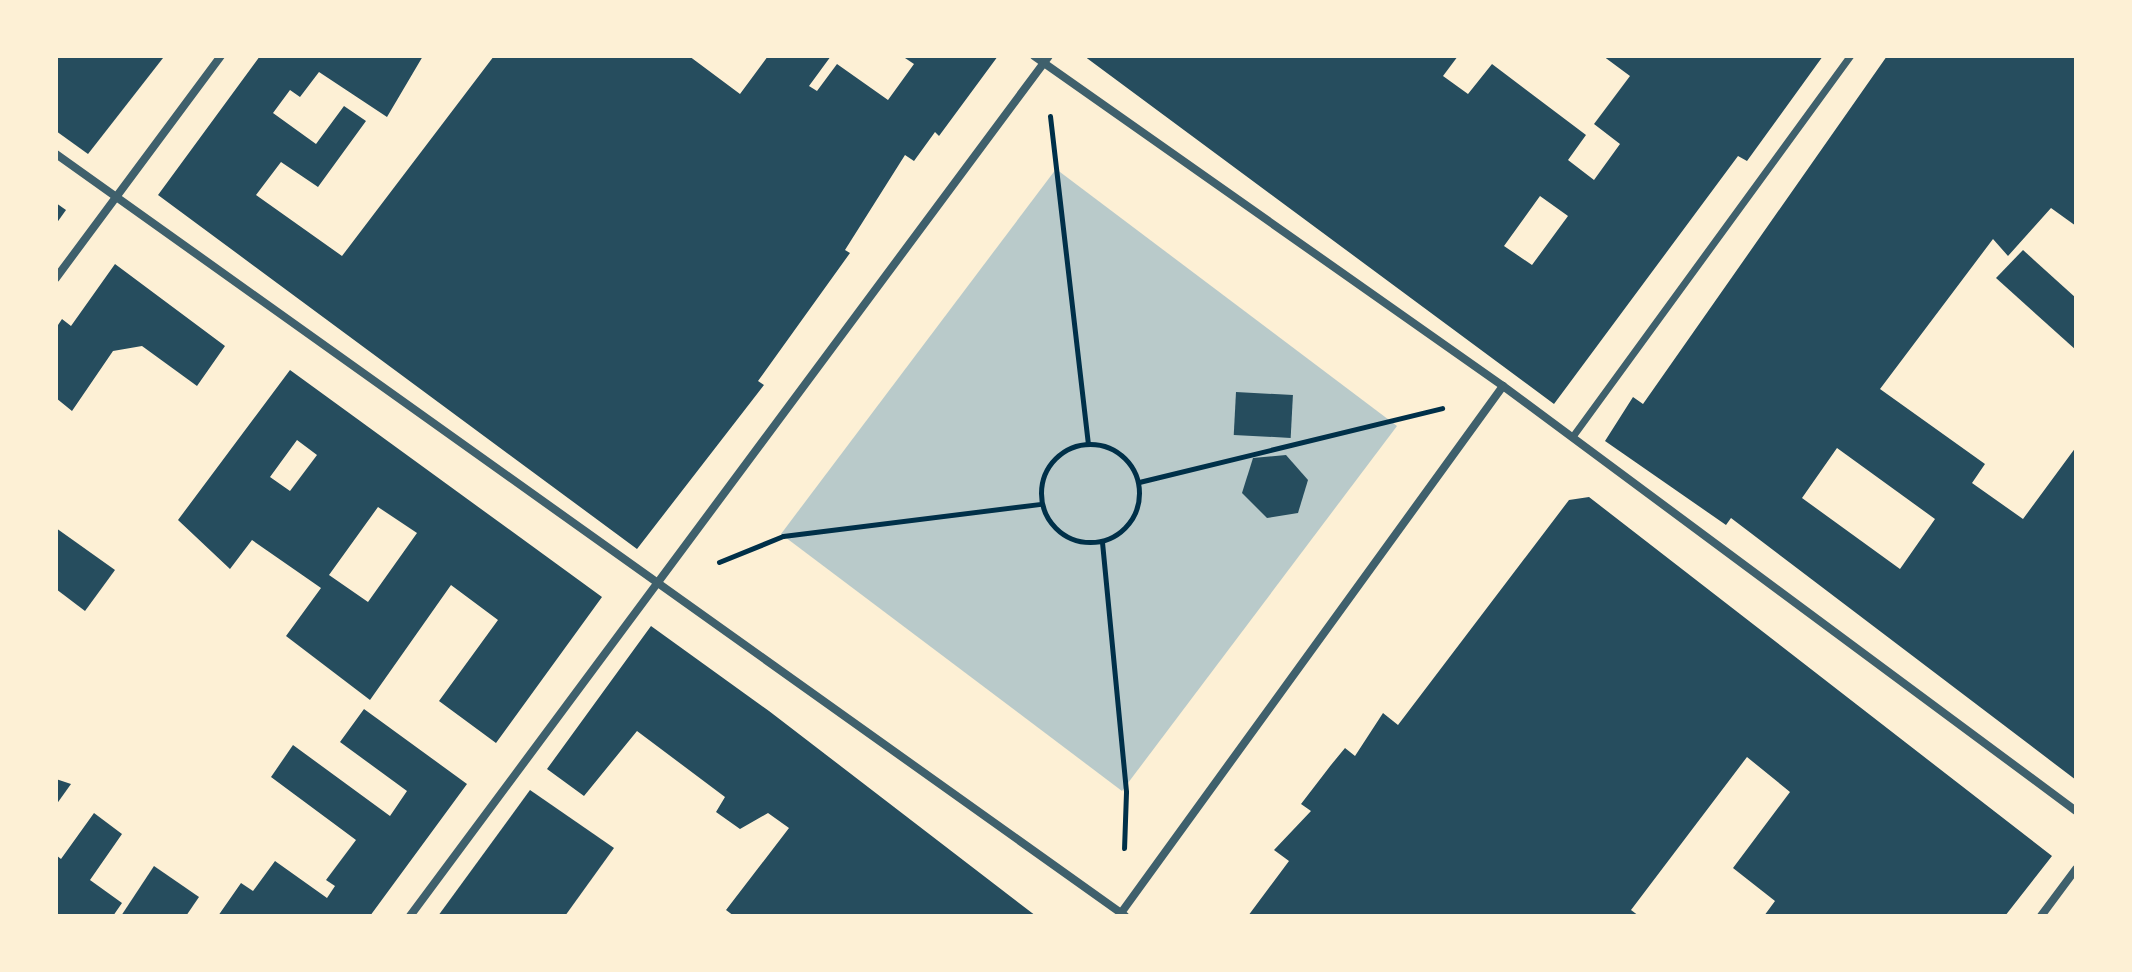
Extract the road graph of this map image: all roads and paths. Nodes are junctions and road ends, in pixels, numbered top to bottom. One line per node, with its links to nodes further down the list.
1 (221, 56): 6 (street)
2 (1034, 56): 4 (street)
3 (1850, 56): 9 (street)
4 (1046, 60): 8 (street); 10 (path); 14 (street)
5 (56, 154): 6 (street)
6 (116, 198): 7 (street); 14 (street)
7 (56, 278)
8 (1503, 386): 9 (street); 11 (path); 17 (street)
9 (1572, 437): 15 (street)
10 (1088, 444): 11 (path); 12 (path)
11 (1139, 482): 13 (path)
12 (1041, 504): 13 (path); 14 (path)
13 (1102, 542): 17 (path)
14 (658, 586): 17 (street); 18 (street)
15 (2076, 811)
16 (2076, 869): 19 (street)
17 (1123, 914)
18 (410, 916)
19 (2041, 916)

